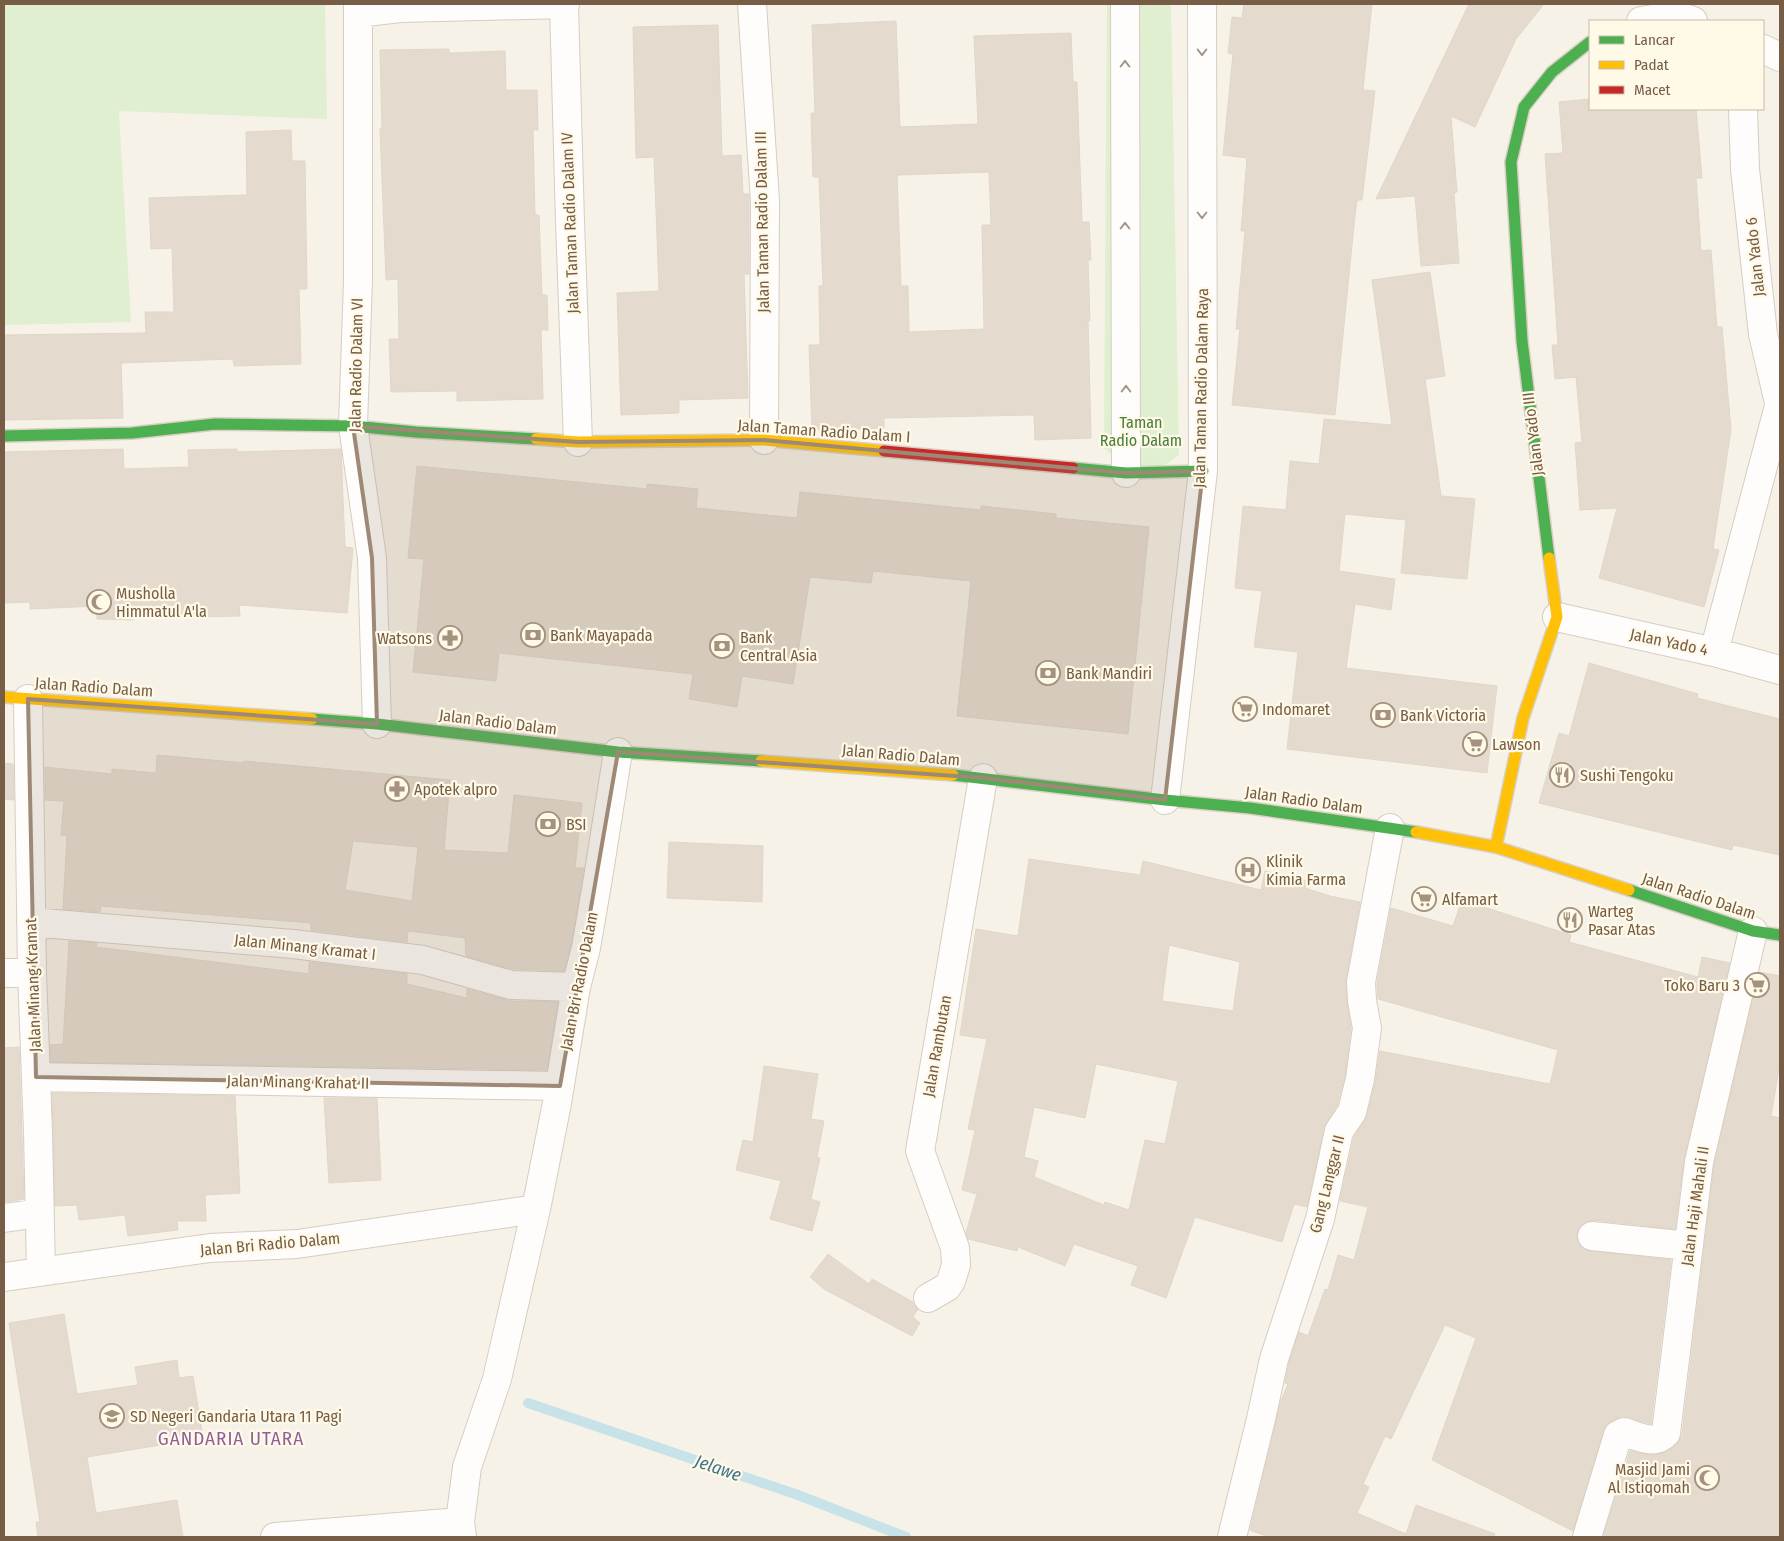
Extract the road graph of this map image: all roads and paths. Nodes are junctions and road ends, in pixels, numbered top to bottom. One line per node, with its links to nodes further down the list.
1 (565, 4): 5 (street); 16 (street, Jalan Taman Radio Dalam IV)
2 (752, 4): 15 (street, Jalan Taman Radio Dalam III)
3 (1125, 4): 18 (street, one-way to 3)
4 (1202, 4): 17 (street, Jalan Taman Radio Dalam Raya, one-way to 17)
5 (358, 8): 13 (street, Jalan Radio Dalam VI)
6 (1684, 13): 7 (street)
7 (1646, 20)
8 (1589, 43): 19 (street, Jalan Yado III)
9 (1764, 49): 10 (street)
10 (1780, 57)
11 (1743, 110): 12 (street, Jalan Yado 6)
12 (1780, 402): 20 (street, Jalan Yado 6)
13 (354, 426): 14 (street, Jalan Taman Radio Dalam I); 16 (street, Jalan Taman Radio Dalam I); 23 (street, Jalan Radio Dalam VI)
14 (4, 436)
15 (764, 440): 16 (street, Jalan Taman Radio Dalam I); 18 (street, Jalan Taman Radio Dalam I)
16 (578, 442)
17 (1203, 471): 18 (street, Jalan Taman Radio Dalam I); 26 (street, Jalan Taman Radio Dalam Raya)
18 (1126, 473)
19 (1556, 617): 20 (street, Jalan Yado 4); 28 (street, Jalan Yado III)
20 (1714, 652): 21 (street, Jalan Yado 4)
21 (1780, 670)
22 (16, 698): 23 (street, Jalan Radio Dalam); 29 (street, Jalan Minang Kramat)
23 (377, 724): 24 (street, Jalan Radio Dalam)
24 (618, 752): 25 (street, Jalan Radio Dalam); 34 (street, Jalan Bri Radio Dalam)
25 (983, 778): 26 (street, Jalan Radio Dalam); 44 (street, Jalan Rambutan)
26 (1165, 800): 27 (street, Jalan Radio Dalam)
27 (1390, 828): 28 (street, Jalan Radio Dalam); 47 (street, Gang Langgar II)
28 (1496, 847): 30 (street, Jalan Radio Dalam)
29 (31, 922): 33 (street, Jalan Minang Kramat); 34 (street, Jalan Minang Kramat I)
30 (1753, 931): 31 (street, Jalan Radio Dalam); 41 (street, Jalan Haji Mahali II)
31 (1780, 936)
32 (4, 973): 33 (street)
33 (32, 973): 35 (street, Jalan Minang Kramat)
34 (576, 987): 36 (street, Jalan Bri Radio Dalam)
35 (36, 1077): 36 (street, Jalan Minang Krahat II); 38 (street, Jalan Minang Kramat)
36 (560, 1086): 37 (street, Jalan Bri Radio Dalam)
37 (536, 1209): 42 (street, Jalan Bri Radio Dalam); 45 (street, Jalan Bri Radio Dalam)
38 (40, 1213): 39 (street); 42 (street, Jalan Minang Kramat)
39 (4, 1218)
40 (1592, 1236): 41 (street)
41 (1689, 1246): 48 (street, Jalan Haji Mahali II)
42 (41, 1271): 43 (street, Jalan Bri Radio Dalam)
43 (4, 1277)
44 (928, 1298)
45 (461, 1530): 46 (street)
46 (275, 1537)
47 (1232, 1537)
48 (1587, 1537)

